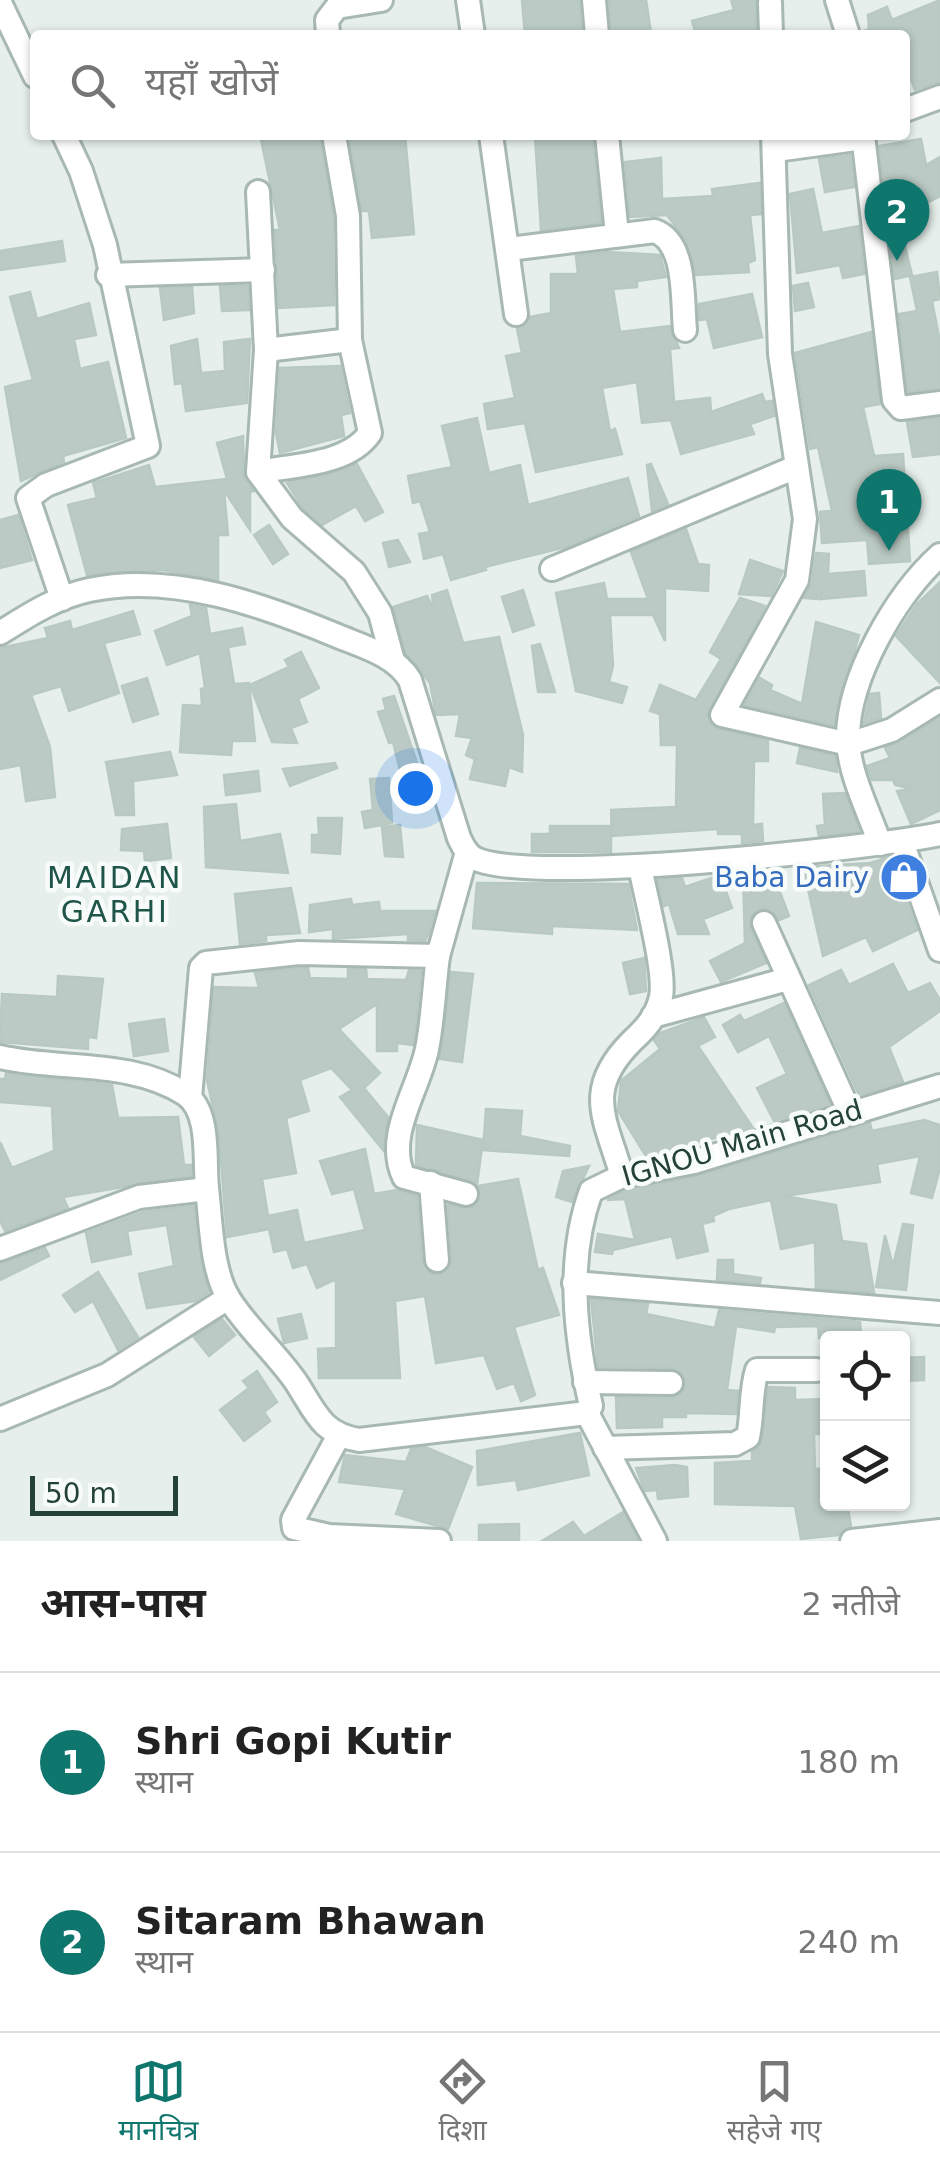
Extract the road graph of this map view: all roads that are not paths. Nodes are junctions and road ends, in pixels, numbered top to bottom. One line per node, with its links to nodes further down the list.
1 (381, 0): 7 (street)
2 (468, 0): 8 (street)
3 (594, 0): 9 (street)
4 (837, 0): 11 (street)
5 (770, 3): 10 (street)
6 (0, 4): 12 (street)
7 (328, 30)
8 (473, 30)
9 (597, 30)
10 (772, 30)
11 (846, 30)
12 (30, 66)
13 (940, 97): 14 (street)
14 (910, 108)
15 (66, 140): 26 (street)
16 (335, 140): 29 (street)
17 (491, 140): 24 (street)
18 (608, 140): 23 (street)
19 (812, 140): 21 (street)
20 (863, 140): 31 (street)
21 (774, 143): 32 (street)
22 (258, 192): 25 (street)
23 (617, 235): 24 (street); 28 (street)
24 (509, 250): 27 (street)
25 (263, 270): 26 (street); 30 (street)
26 (108, 275): 36 (street)
27 (516, 314)
28 (685, 330)
29 (350, 340): 30 (street); 33 (street)
30 (266, 350): 33 (street)
31 (940, 403)
32 (796, 467): 35 (street); 40 (street)
33 (258, 472): 38 (street)
34 (940, 555): 40 (street)
35 (552, 569)
36 (62, 599): 37 (street); 38 (street)
37 (0, 633)
38 (393, 661): 43 (street)
39 (940, 700): 40 (street)
40 (848, 744): 42 (street)
41 (940, 834): 42 (street)
42 (891, 843): 44 (street); 46 (street)
43 (466, 852): 44 (street); 47 (street)
44 (640, 866): 49 (street)
45 (764, 923): 48 (street)
46 (940, 950)
47 (438, 956): 52 (street); 55 (street)
48 (788, 979): 49 (street); 53 (street)
49 (653, 1016): 54 (street)
50 (0, 1056): 52 (street)
51 (939, 1089): 53 (street, IGNOU Main Road)
52 (190, 1098): 56 (street)
53 (850, 1113): 54 (street, IGNOU Main Road)
54 (622, 1176): 60 (street, IGNOU Main Road)
55 (431, 1182): 57 (street); 59 (street)
56 (207, 1188): 58 (street); 61 (street)
57 (466, 1194)
58 (0, 1248)
59 (436, 1260)
60 (574, 1283): 62 (street); 64 (street, IGNOU Main Road)
61 (228, 1298): 67 (street); 68 (street)
62 (940, 1313)
63 (816, 1370): 69 (street)
64 (585, 1382): 65 (street); 66 (street, IGNOU Main Road)
65 (670, 1383)
66 (587, 1413): 68 (street); 69 (street)
67 (0, 1419)
68 (338, 1437): 71 (street)
69 (605, 1448): 73 (street)
70 (940, 1531): 74 (street)
71 (289, 1535): 72 (street)
72 (438, 1541)
73 (654, 1541)
74 (852, 1541)

